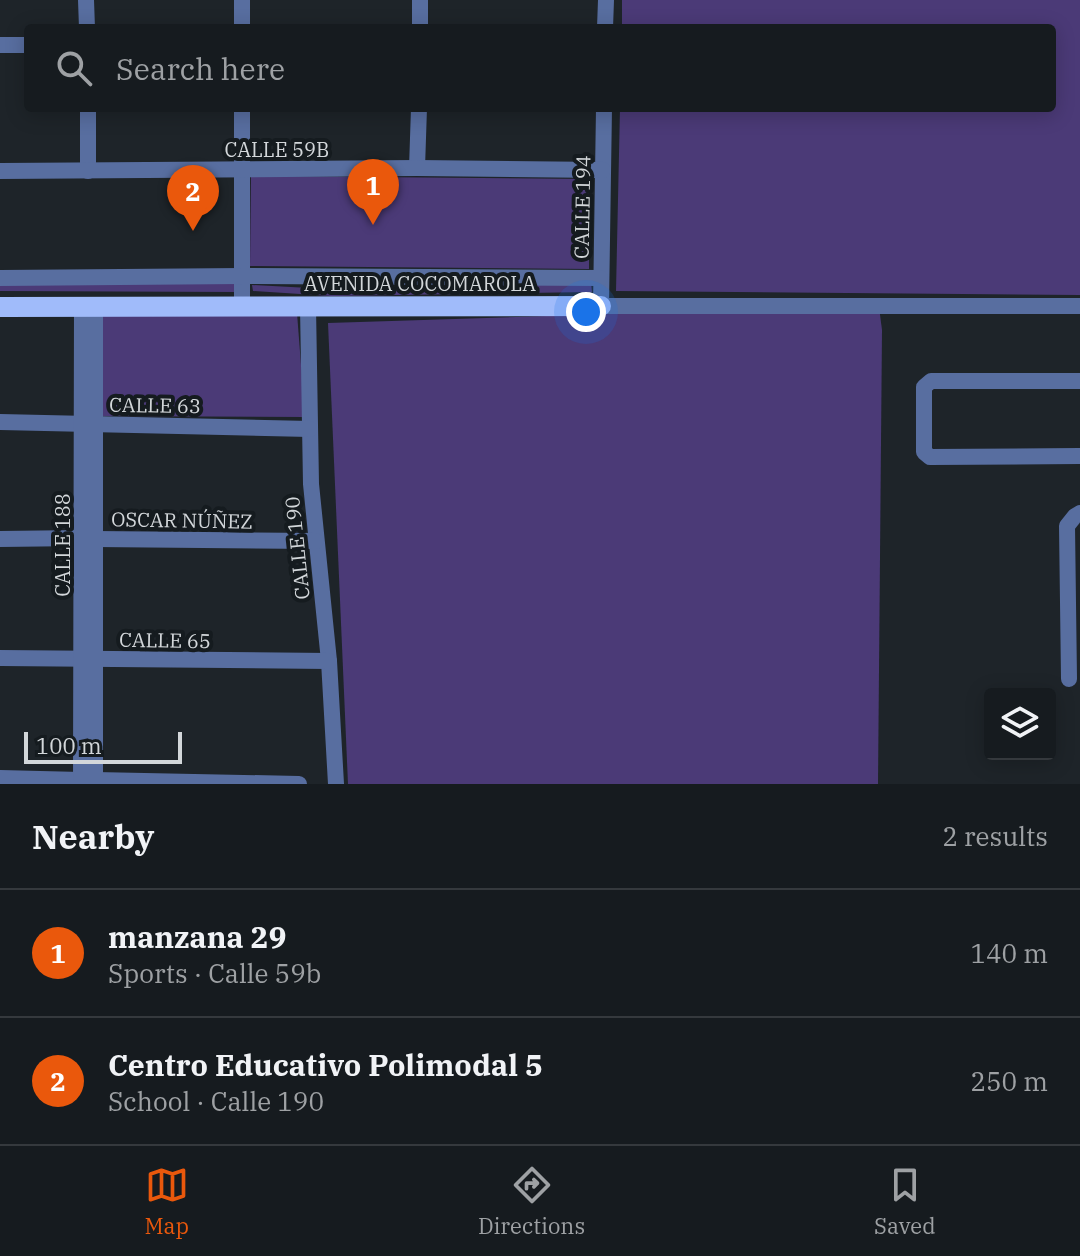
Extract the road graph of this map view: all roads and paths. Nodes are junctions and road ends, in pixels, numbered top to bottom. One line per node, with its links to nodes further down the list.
1 (86, 0): 5 (street)
2 (242, 0): 6 (street)
3 (420, 0): 7 (street)
4 (606, 0): 8 (street)
5 (87, 24)
6 (242, 24)
7 (420, 24)
8 (605, 24)
9 (0, 45): 10 (street)
10 (24, 45)
11 (88, 112): 19 (street)
12 (242, 112): 16 (street)
13 (419, 112): 15 (street)
14 (604, 112): 17 (street, CALLE 194)
15 (417, 168): 16 (street, CALLE 59B); 17 (street, CALLE 59B)
16 (242, 170): 19 (street, CALLE 59B); 20 (street)
17 (603, 170): 22 (street, CALLE 194)
18 (0, 171): 19 (street, CALLE 59B)
19 (88, 171)
20 (242, 276): 21 (street); 22 (street); 27 (street)
21 (0, 278)
22 (600, 278): 23 (street, CALLE 194)
23 (601, 306): 24 (street, AVENIDA COCOMAROLA); 28 (main road, AVENIDA COCOMAROLA)
24 (1080, 306)
25 (0, 307): 26 (main road, AVENIDA COCOMAROLA)
26 (89, 307): 27 (main road, AVENIDA COCOMAROLA); 31 (street, CALLE 188)
27 (242, 307): 28 (main road, AVENIDA COCOMAROLA)
28 (308, 307): 32 (street, CALLE 190)
29 (1080, 381): 33 (street)
30 (0, 422): 31 (street, CALLE 63)
31 (89, 424): 32 (street, CALLE 63); 35 (street, CALLE 188)
32 (310, 429): 37 (street, CALLE 190)
33 (1080, 456)
34 (1080, 513): 41 (street)
35 (88, 538): 36 (street, OSCAR NÚÑEZ); 37 (street, OSCAR NÚÑEZ); 39 (street, CALLE 188)
36 (0, 539)
37 (316, 541): 40 (street, CALLE 190)
38 (0, 658): 39 (street, CALLE 65)
39 (88, 659): 40 (street, CALLE 65); 43 (street, CALLE 188)
40 (329, 661): 45 (street, CALLE 190)
41 (1069, 679)
42 (0, 778): 43 (street)
43 (88, 782): 44 (street)
44 (299, 784)
45 (336, 784)

